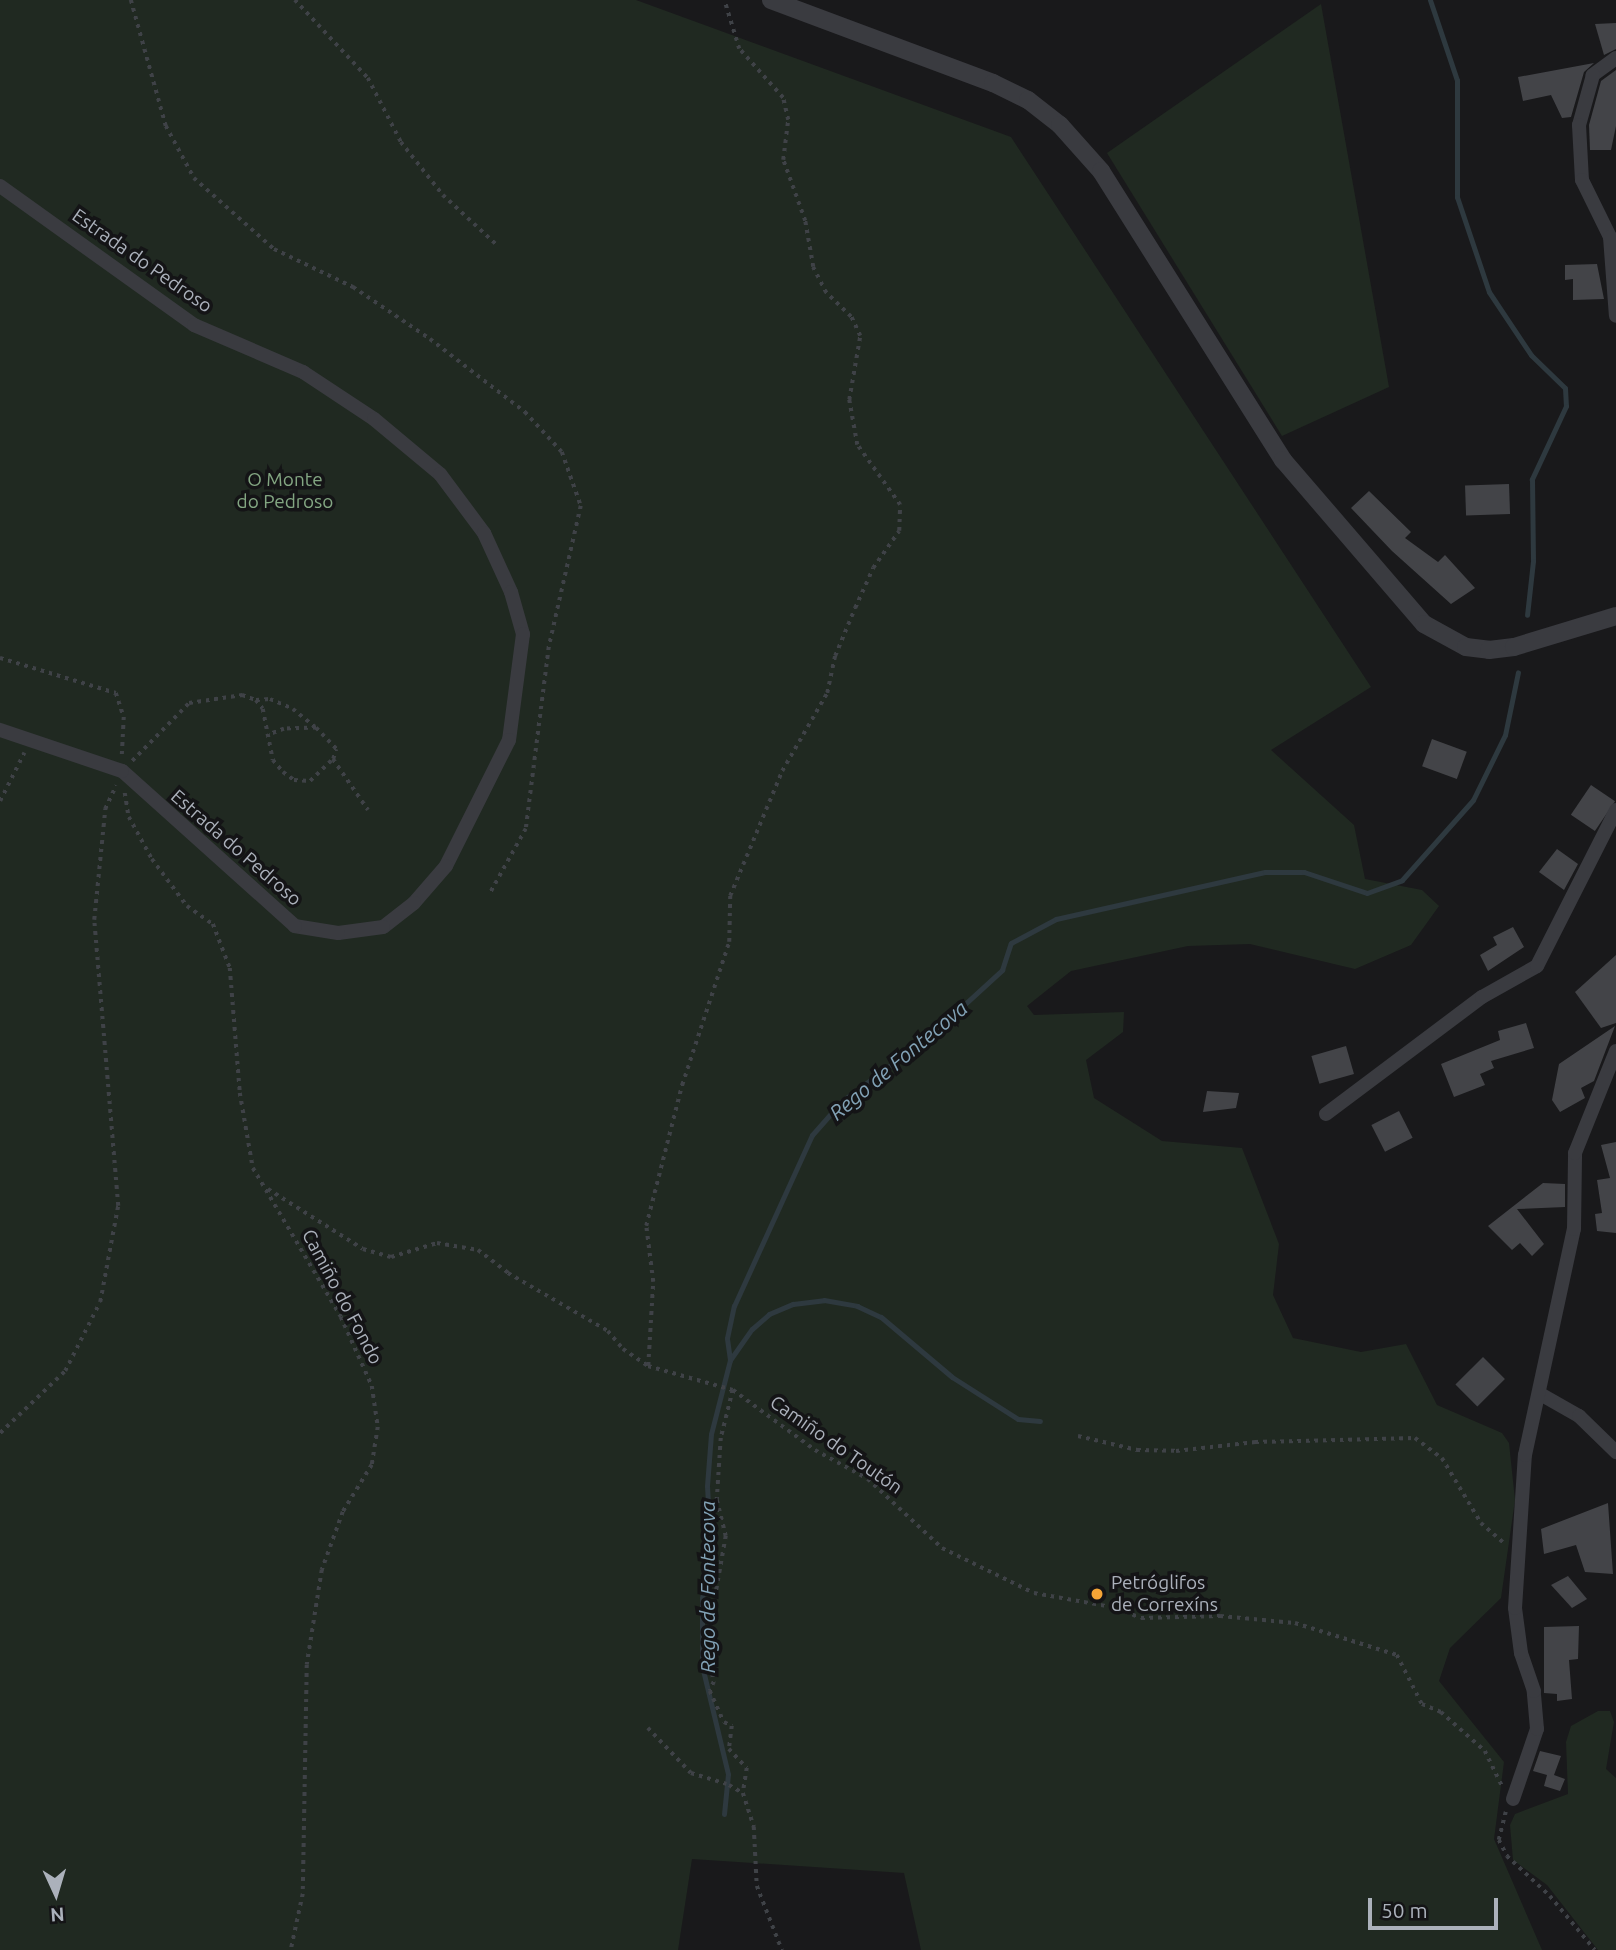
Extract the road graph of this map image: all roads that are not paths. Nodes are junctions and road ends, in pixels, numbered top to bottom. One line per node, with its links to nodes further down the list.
1 (771, 0): 5 (street)
2 (1616, 58): 4 (street)
3 (0, 186): 6 (street, Estrada do Pedroso)
4 (1616, 316)
5 (1616, 616)
6 (0, 730)
7 (1616, 810): 9 (street)
8 (1616, 1051): 10 (street)
9 (1326, 1114)
10 (1542, 1395): 11 (street); 12 (street)
11 (1616, 1452)
12 (1513, 1798)

